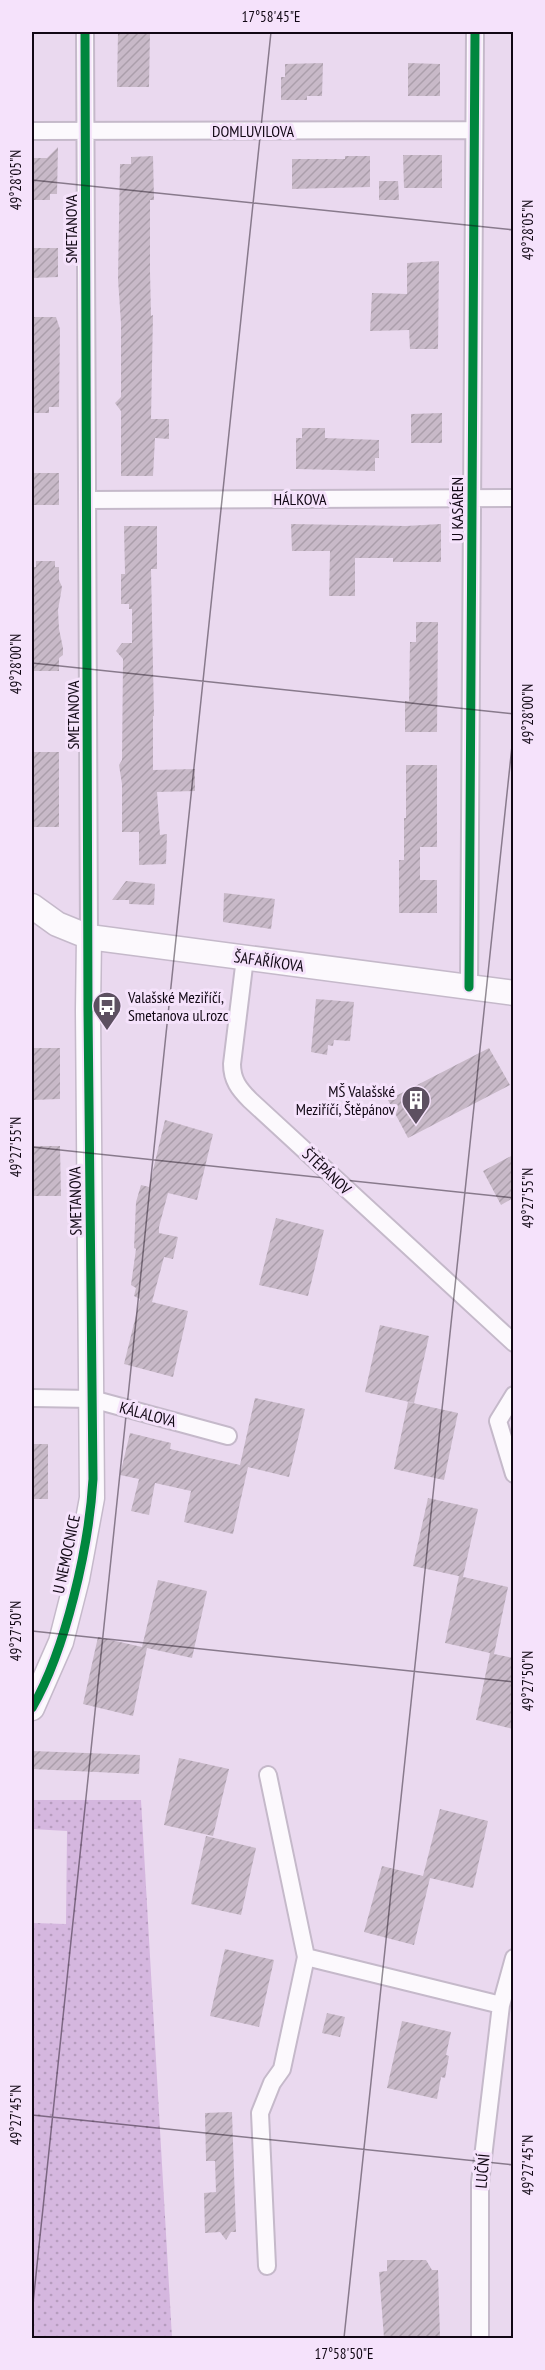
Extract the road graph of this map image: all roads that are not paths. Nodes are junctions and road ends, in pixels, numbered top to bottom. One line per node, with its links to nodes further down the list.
1 (85, 32): 5 (street, SMETANOVA)
2 (475, 32): 3 (street, U KASÁREN)
3 (474, 130): 5 (street, DOMLUVILOVA); 6 (street, U KASÁREN)
4 (32, 131): 5 (street, DOMLUVILOVA)
5 (86, 131): 8 (street, SMETANOVA)
6 (472, 498): 7 (street, HÁLKOVA); 8 (street, HÁLKOVA); 12 (street, U KASÁREN)
7 (513, 498)
8 (87, 500): 10 (street, SMETANOVA)
9 (32, 906): 10 (street, ŠAFAŘÍKOVA)
10 (89, 936): 11 (street, ŠAFAŘÍKOVA); 17 (street, SMETANOVA)
11 (245, 958): 12 (street, ŠAFAŘÍKOVA); 14 (street, ŠTĚPÁNOV)
12 (469, 987): 13 (street, ŠAFAŘÍKOVA)
13 (513, 993)
14 (513, 1343)
15 (513, 1395): 19 (street)
16 (32, 1398): 17 (street, KÁLALOVA)
17 (92, 1399): 18 (street, KÁLALOVA); 20 (street, U NEMOCNICE)
18 (228, 1436)
19 (513, 1474)
20 (32, 1708)
21 (268, 1774): 22 (street)
22 (306, 1957): 24 (street); 25 (street)
23 (513, 1958): 24 (street, LUČNÍ)
24 (501, 2005): 26 (street, LUČNÍ)
25 (267, 2266)
26 (480, 2338)

